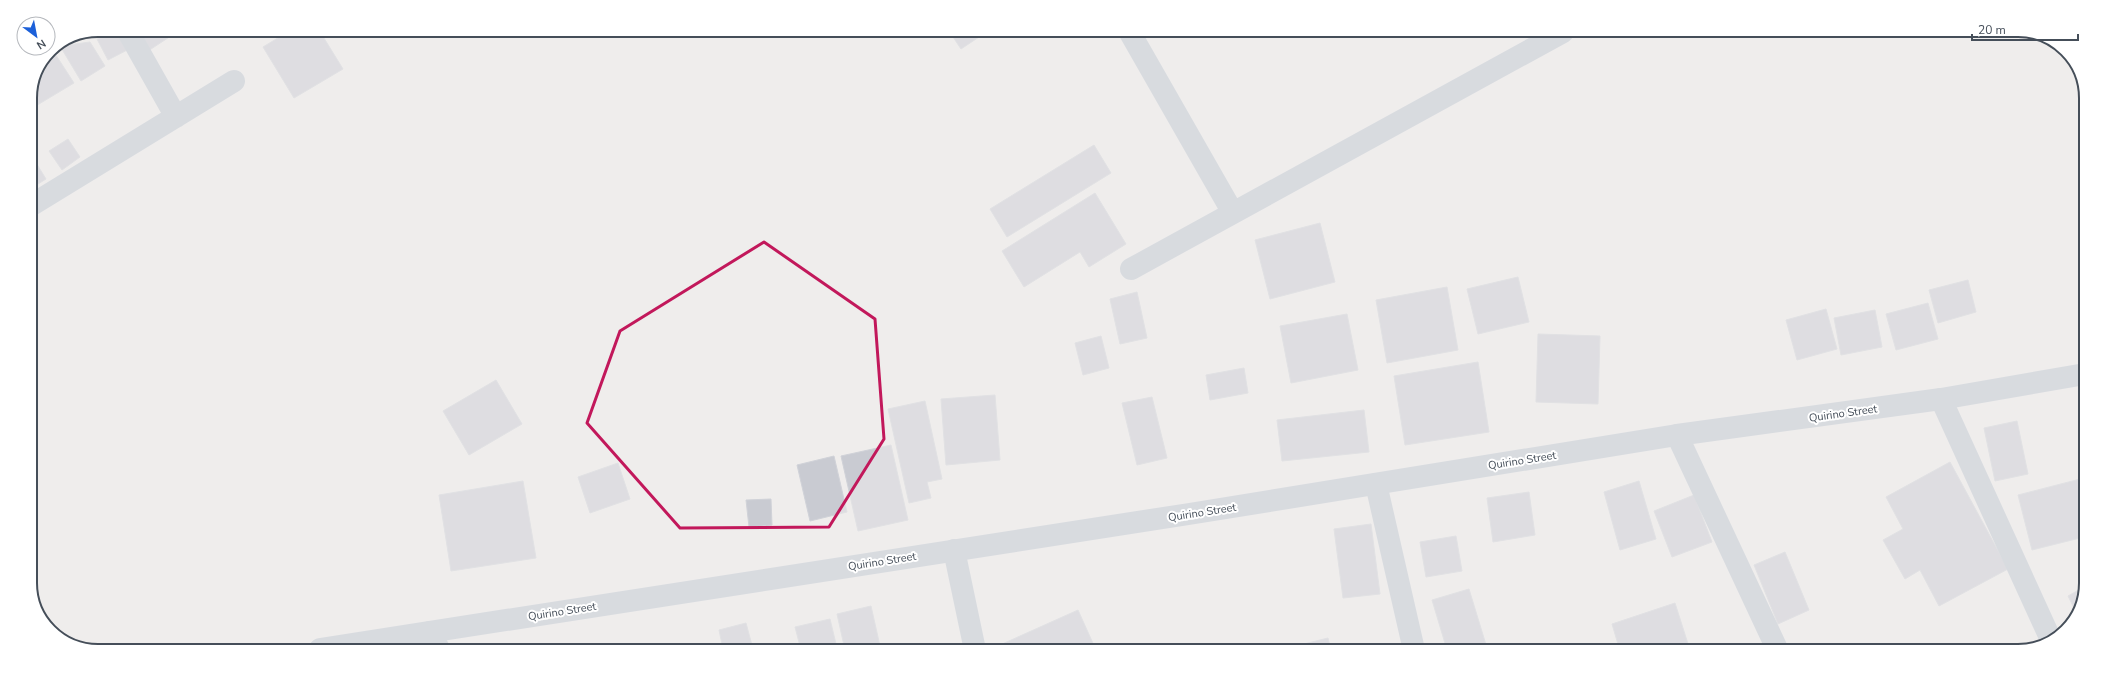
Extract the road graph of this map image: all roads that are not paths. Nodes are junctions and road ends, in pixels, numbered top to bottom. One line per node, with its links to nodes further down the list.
1 (131, 37): 5 (street)
2 (1132, 37): 7 (street)
3 (1554, 37): 7 (street)
4 (234, 81): 5 (street)
5 (176, 117): 6 (street)
6 (37, 202)
7 (1233, 213): 8 (street)
8 (1131, 269)
9 (2079, 375): 10 (street, Quirino Street)
10 (1940, 399): 11 (street, Quirino Street); 14 (street)
11 (1677, 435): 12 (street, Quirino Street); 19 (street)
12 (1376, 484): 13 (street, Quirino Street); 18 (street)
13 (954, 550): 15 (street, Quirino Street); 17 (street)
14 (2048, 636)
15 (435, 640): 16 (street, Quirino Street)
16 (384, 644)
17 (974, 644)
18 (1413, 644)
19 (1775, 644)

